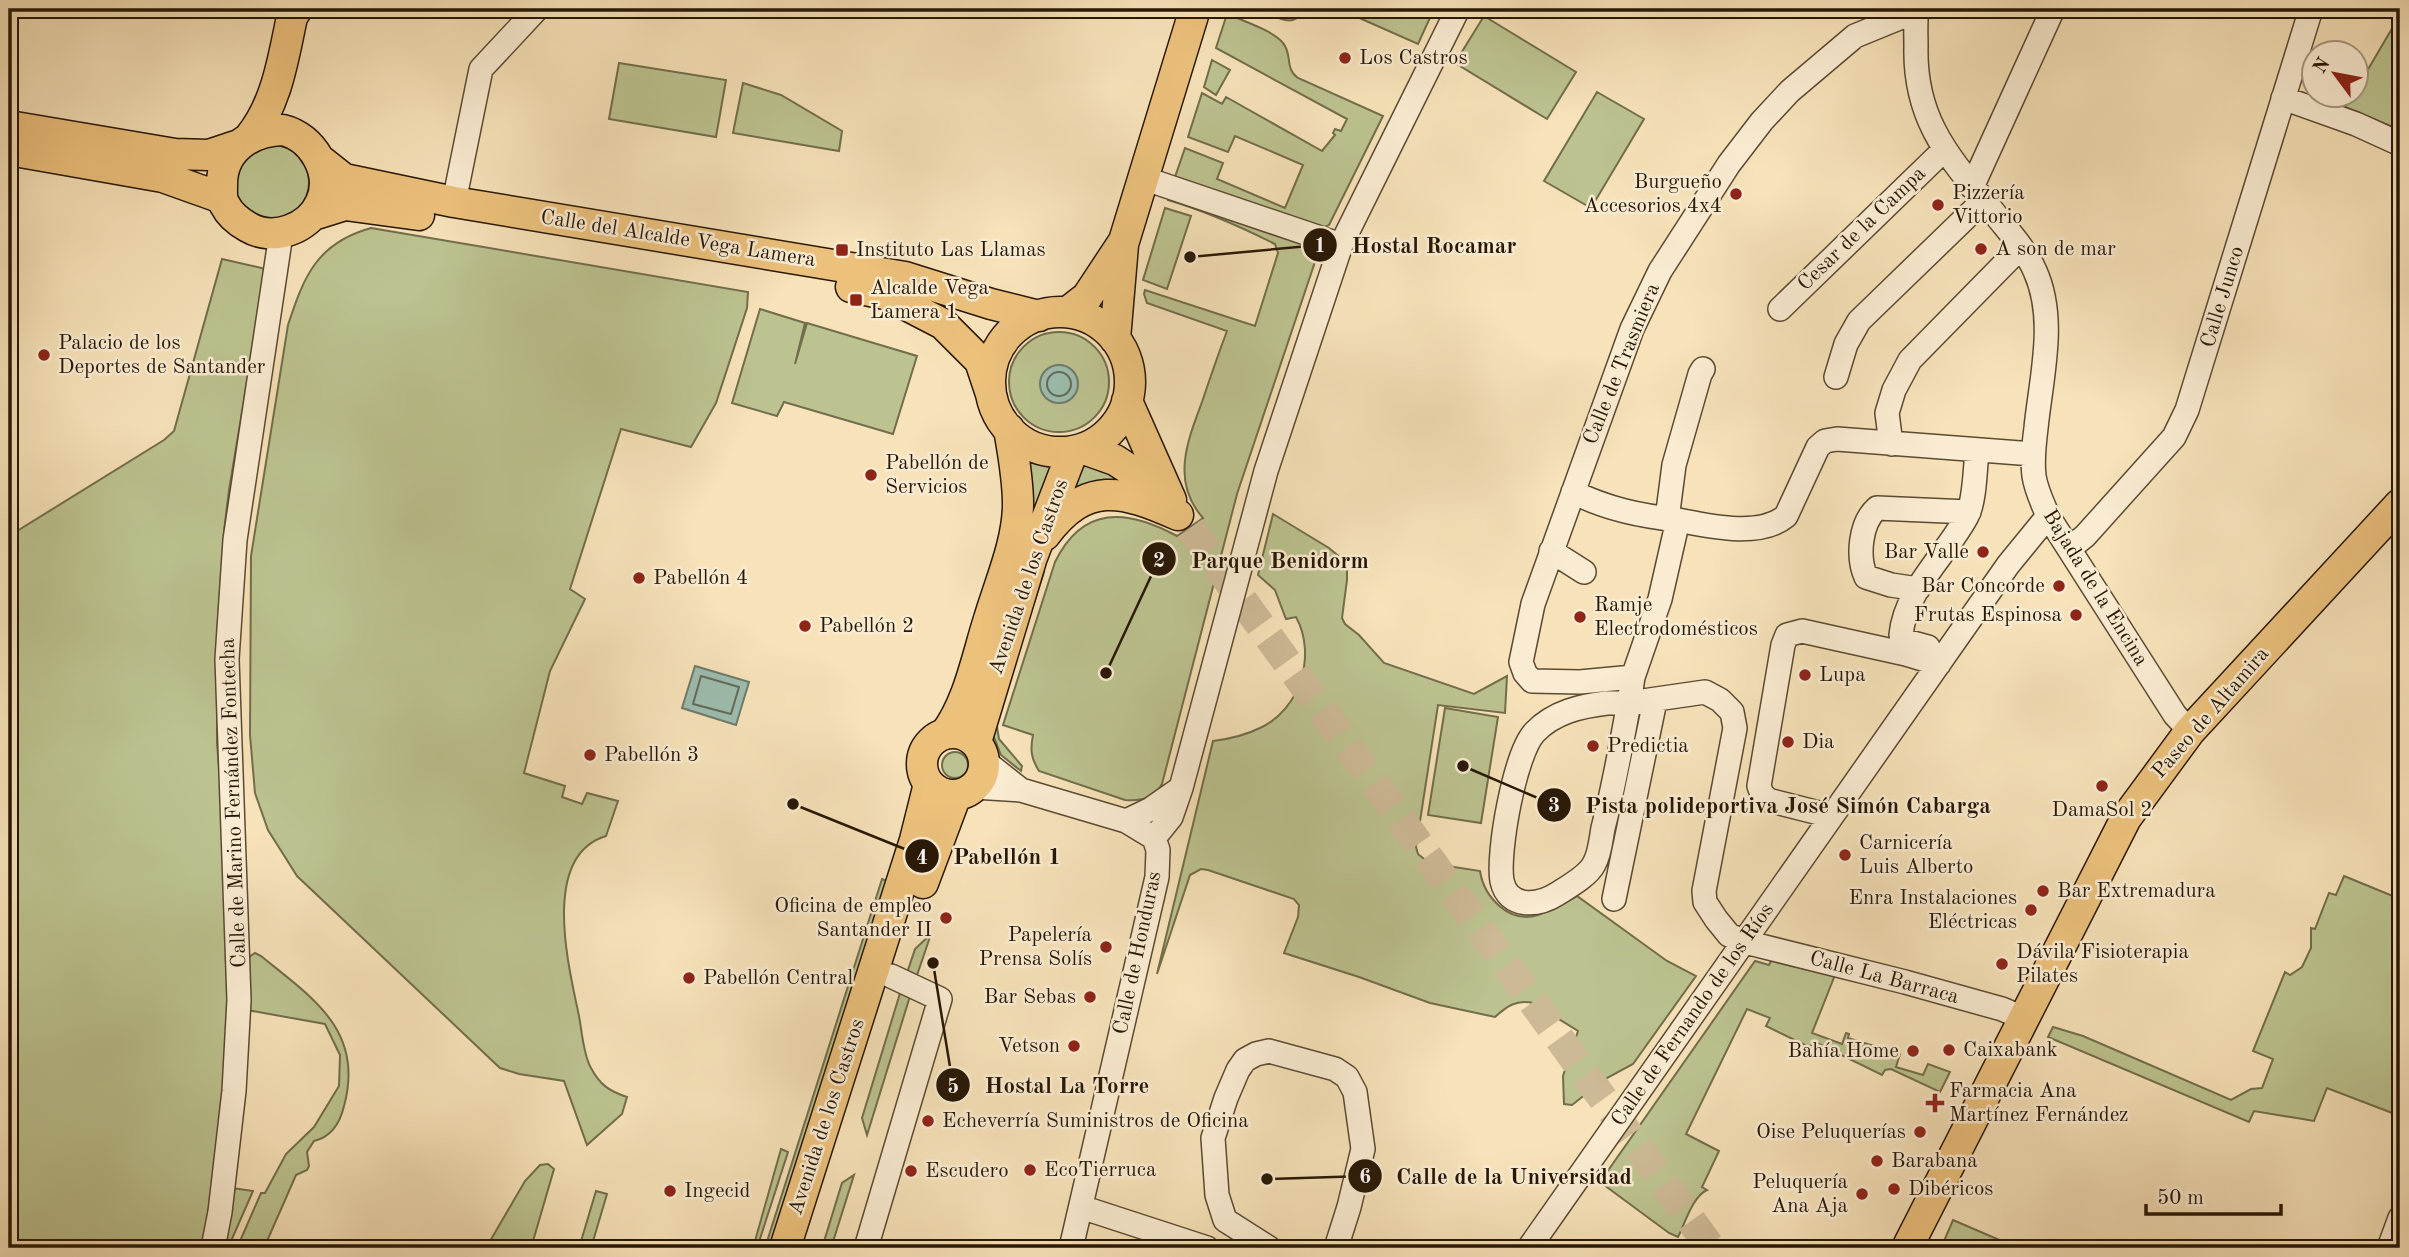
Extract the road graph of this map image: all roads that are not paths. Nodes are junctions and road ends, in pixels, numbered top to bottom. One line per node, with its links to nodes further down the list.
1 (537, 9): 19 (street)
2 (1195, 9): 16 (main road)
3 (1458, 9): 23 (street)
4 (2053, 9): 17 (street)
5 (2311, 9): 8 (street, Calle Junco)
6 (1917, 11): 14 (street, Bajada de la Encina); 38 (street, Calle de Trasmiera)
7 (295, 26): 10 (main road); 11 (main road)
8 (2283, 97): 12 (street); 45 (street, Calle Junco)
9 (9, 127): 11 (main road)
10 (294, 133): 11 (main road); 15 (main road)
11 (244, 141): 18 (main road)
12 (2400, 144)
13 (9, 150): 18 (main road)
14 (1944, 150): 17 (street, Bajada de la Encina); 25 (street, Cesar de la Campa)
15 (320, 160): 19 (main road, Calle del Alcalde Vega Lamera); 20 (main road)
16 (1143, 178): 22 (main road); 23 (street)
17 (1978, 193): 24 (street, Bajada de la Encina); 30 (street)
18 (222, 198): 21 (main road)
19 (454, 202): 27 (main road, Calle del Alcalde Vega Lamera)
20 (313, 215): 21 (main road); 31 (main road, Calle del Alcalde Vega Lamera)
21 (281, 233): 66 (street, Calle de Marino Fernández Fontecha)
22 (1124, 241): 26 (main road); 28 (main road)
23 (1341, 245): 56 (street)
24 (2021, 247): 34 (street); 37 (street, Bajada de la Encina)
25 (1780, 309)
26 (1069, 311): 27 (main road); 28 (main road)
27 (1039, 316): 31 (main road)
28 (1115, 339): 32 (main road)
29 (1703, 369): 42 (street)
30 (1836, 377)
31 (991, 394): 33 (main road)
32 (1126, 401): 36 (main road); 43 (main road)
33 (1009, 429): 36 (main road); 54 (main road, Avenida de los Castros)
34 (1891, 444): 35 (street); 42 (street)
35 (1977, 450): 37 (street); 40 (street)
36 (1078, 451): 43 (main road); 44 (main road, Avenida de los Castros)
37 (2033, 454): 41 (street, Bajada de la Encina)
38 (1573, 492): 42 (street); 46 (street, Calle de Trasmiera)
39 (2400, 504): 53 (main road, Paseo de Altamira)
40 (1969, 512): 48 (street); 48 (street)
41 (2048, 516): 45 (street, Bajada de la Encina); 49 (street, Calle de Fernando de los Ríos)
42 (1672, 520): 50 (street)
43 (1184, 521): 44 (main road)
44 (1036, 546): 55 (main road, Avenida de los Castros)
45 (2070, 548): 53 (street, Bajada de la Encina)
46 (1551, 551): 47 (street); 50 (street, Calle de Trasmiera)
47 (1584, 572)
48 (1918, 589): 49 (street)
49 (1943, 658): 57 (street, Calle de Fernando de los Ríos); 57 (street)
50 (1633, 677): 52 (street)
51 (1655, 701): 52 (street); 60 (street); 61 (street)
52 (1629, 703): 52 (street)
53 (2190, 731): 63 (main road, Paseo de Altamira)
54 (945, 734): 55 (main road); 55 (main road, Avenida de los Castros)
55 (963, 773): 58 (street); 62 (main road, Avenida de los Castros); 67 (main road, Avenida de los Castros)
56 (1181, 788): 58 (street); 59 (street)
57 (1831, 816): 61 (street, Calle de Fernando de los Ríos)
58 (1126, 821): 59 (street)
59 (1154, 838): 64 (street, Calle de Honduras)
60 (1614, 899)
61 (1745, 942): 63 (street, Calle La Barraca); 74 (street, Calle de Fernando de los Ríos)
62 (891, 976): 68 (main road, Avenida de los Castros); 69 (street)
63 (2022, 1018): 75 (main road, Paseo de Altamira)
64 (1081, 1207): 70 (street, Calle de Honduras); 71 (street)
65 (2400, 1218): 76 (street)
66 (213, 1248)
67 (785, 1248)
68 (806, 1248)
69 (866, 1248)
70 (1071, 1248)
71 (1207, 1248)
72 (1269, 1248): 73 (street)
73 (1336, 1248)
74 (1529, 1248)
75 (1907, 1248)
76 (2389, 1248)

